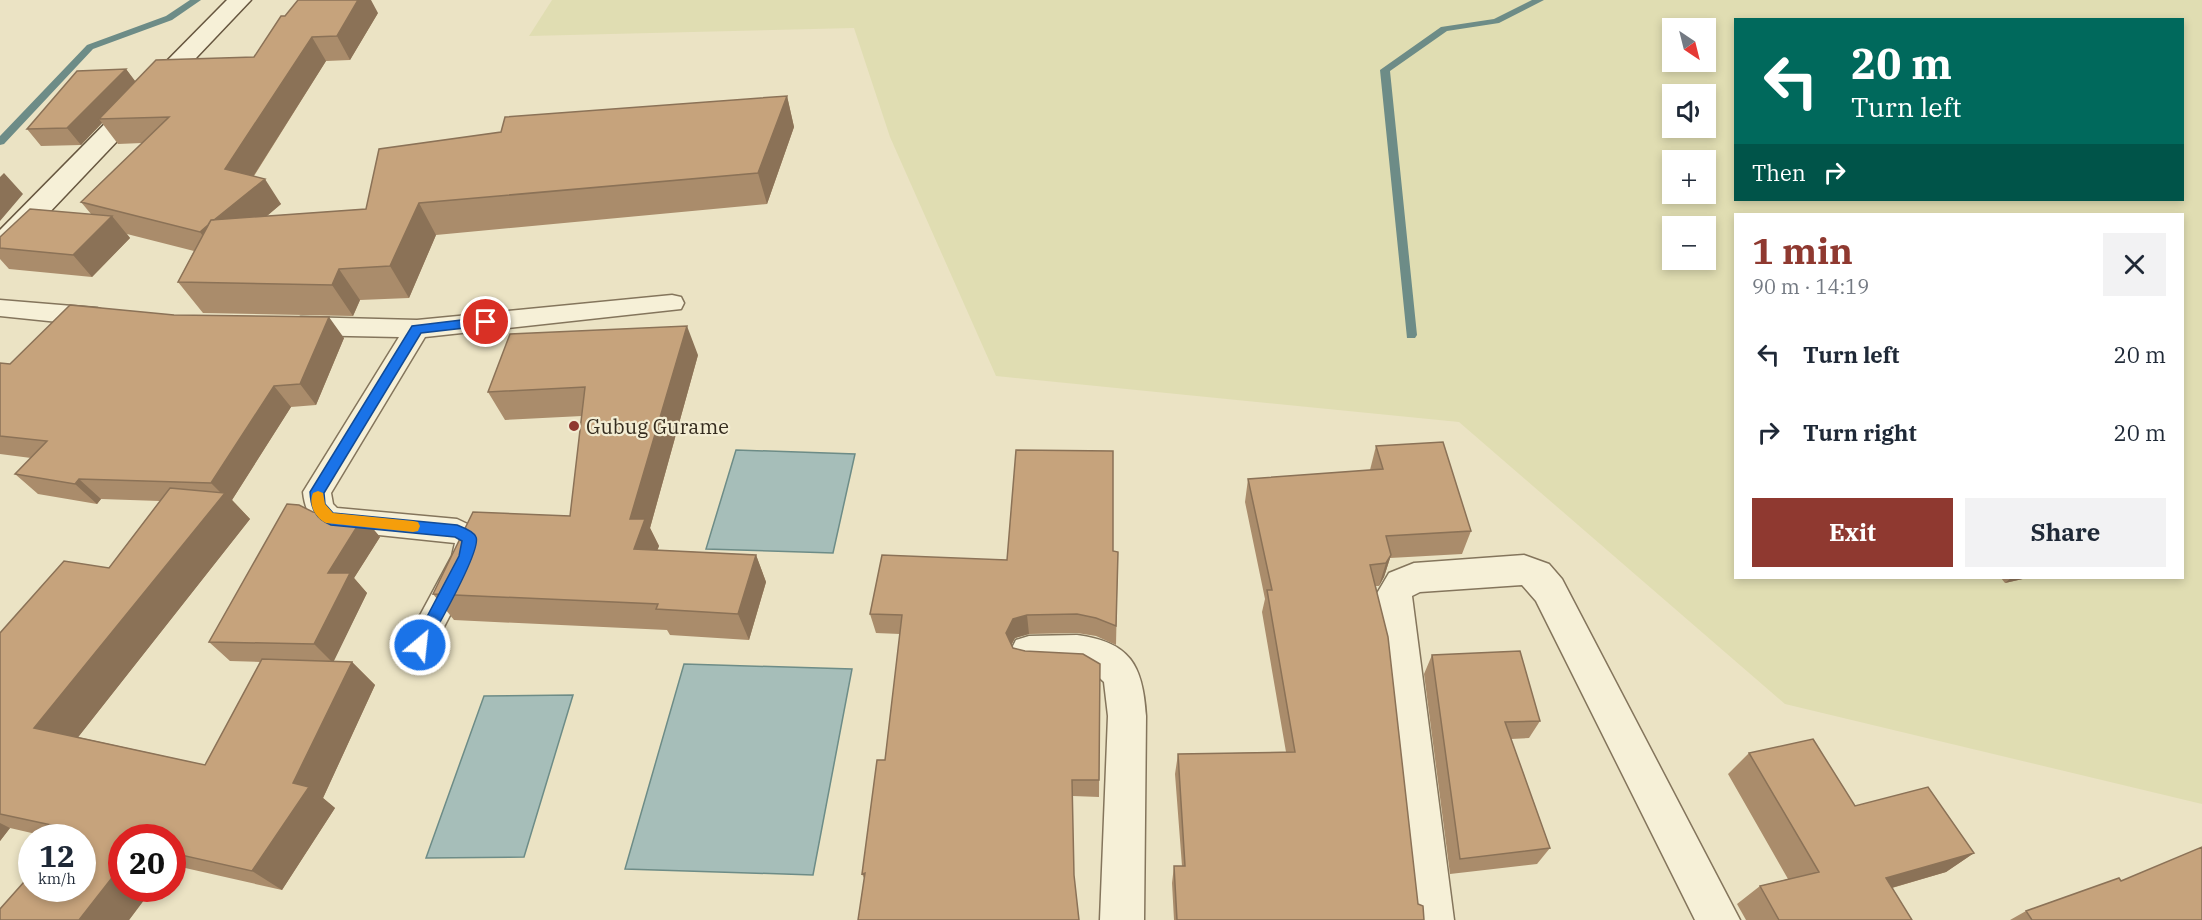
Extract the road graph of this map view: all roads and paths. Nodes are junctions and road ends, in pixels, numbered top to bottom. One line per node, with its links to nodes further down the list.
1 (240, 0): 2 (street)
2 (0, 247)
3 (672, 303): 7 (lane)
4 (0, 309): 5 (lane)
5 (126, 319)
6 (277, 326): 7 (lane)
7 (417, 329): 8 (lane)
8 (420, 645)
9 (1029, 652): 10 (street)
10 (1122, 920)
11 (1431, 920): 12 (street)
12 (1718, 920)

